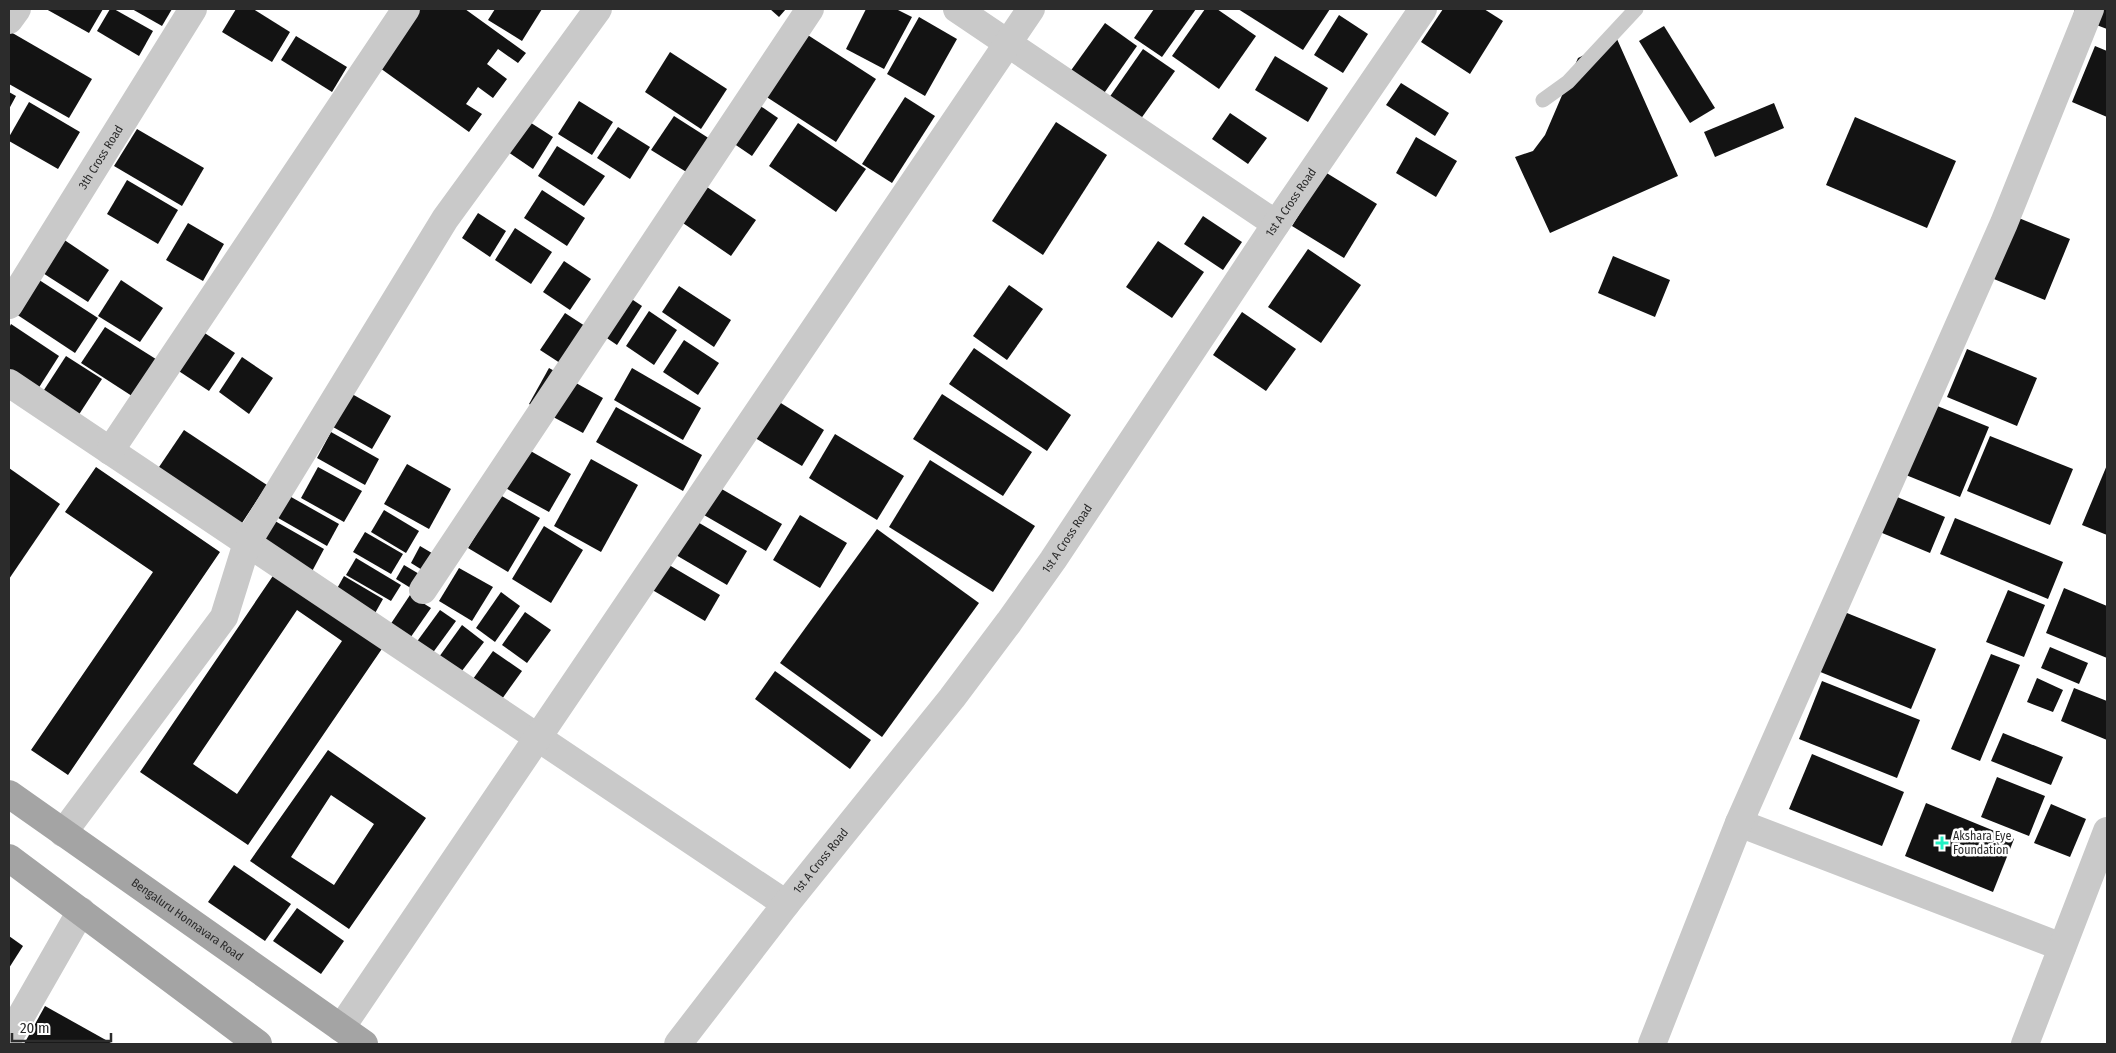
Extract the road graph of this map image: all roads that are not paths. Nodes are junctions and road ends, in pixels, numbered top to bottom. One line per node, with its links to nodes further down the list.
1 (17, 9): 11 (street)
2 (193, 9): 15 (street, 3th Cross Road)
3 (406, 9): 17 (street)
4 (598, 9): 18 (street)
5 (810, 9): 19 (street)
6 (957, 9): 12 (street)
7 (1031, 9): 12 (street)
8 (1423, 9): 14 (street, 1st A Cross Road)
9 (1636, 9): 13 (lane)
10 (2086, 12): 22 (street)
11 (9, 20)
12 (1008, 42): 14 (street); 20 (street)
13 (1543, 100)
14 (1276, 224): 26 (street, 1st A Cross Road)
15 (9, 305)
16 (9, 383): 17 (street)
17 (110, 451): 18 (street)
18 (247, 543): 20 (street); 24 (street)
19 (423, 590)
20 (538, 738): 26 (street); 29 (street)
21 (9, 794): 24 (main road, Bengaluru Honnavara Road)
22 (1739, 824): 28 (street); 34 (street)
23 (2107, 831): 28 (street)
24 (63, 833): 29 (main road, Bengaluru Honnavara Road)
25 (9, 858): 27 (main road)
26 (786, 904): 33 (street, 1st A Cross Road)
27 (81, 911): 30 (street); 31 (main road)
28 (2062, 947): 35 (street)
29 (341, 1028): 32 (main road, Bengaluru Honnavara Road)
30 (9, 1037)
31 (258, 1044)
32 (364, 1044)
33 (678, 1044)
34 (1652, 1044)
35 (2025, 1044)

